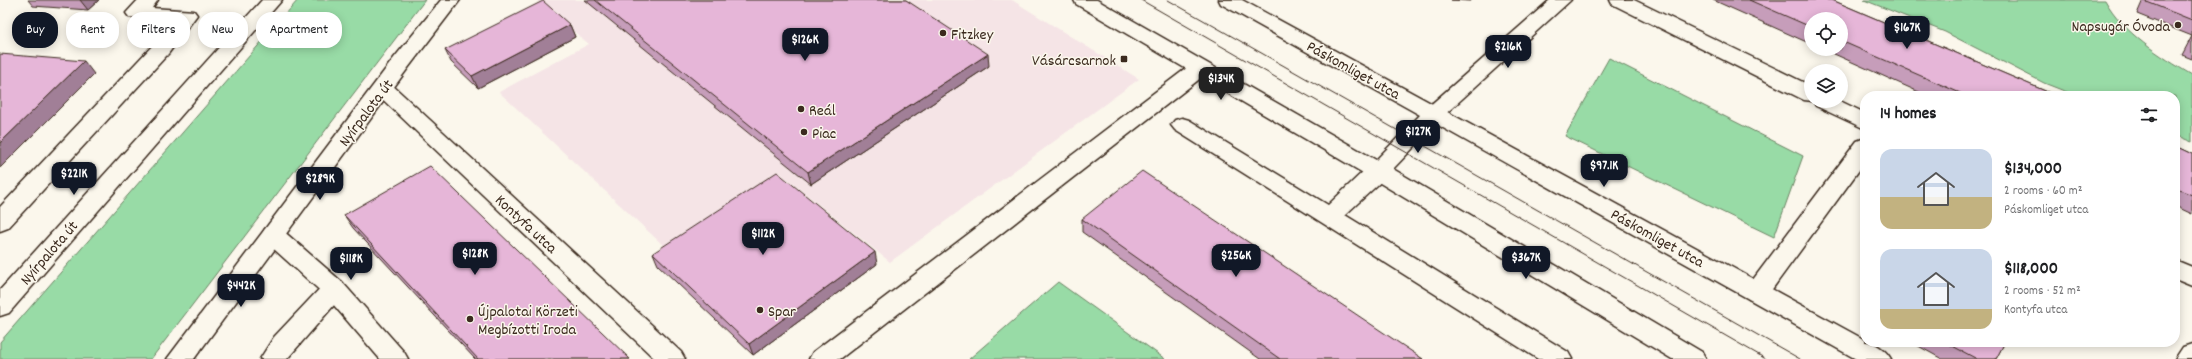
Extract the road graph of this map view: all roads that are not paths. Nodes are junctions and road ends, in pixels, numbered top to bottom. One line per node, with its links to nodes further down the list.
1 (149, 0): 18 (street)
2 (273, 0): 24 (street, Nyírpalota út)
3 (451, 0): 9 (street, Nyírpalota út)
4 (1082, 0): 8 (street)
5 (1228, 0): 12 (street, Páskomliget utca)
6 (1562, 0): 12 (street)
7 (1619, 0): 10 (street)
8 (1199, 69): 16 (street); 30 (street)
9 (382, 88): 19 (street, Nyírpalota út); 29 (street, Kontyfa utca)
10 (1804, 92)
11 (1837, 108): 13 (street)
12 (1434, 113): 16 (street); 23 (street, Páskomliget utca)
13 (1860, 120)
14 (1182, 125): 17 (street)
15 (1860, 153): 23 (street)
16 (1378, 171): 17 (street); 32 (street)
17 (1329, 217): 31 (street)
18 (0, 222)
19 (273, 235): 22 (street); 26 (street, Nyírpalota út)
20 (2180, 271): 21 (street)
21 (2192, 277)
22 (334, 289): 27 (street); 28 (street)
23 (1757, 292): 33 (street, Páskomliget utca)
24 (0, 306)
25 (2192, 354): 34 (street)
26 (180, 359)
27 (273, 359)
28 (395, 359)
29 (672, 359)
30 (822, 359)
31 (1559, 359)
32 (1693, 359)
33 (1878, 359)
34 (2188, 359)

